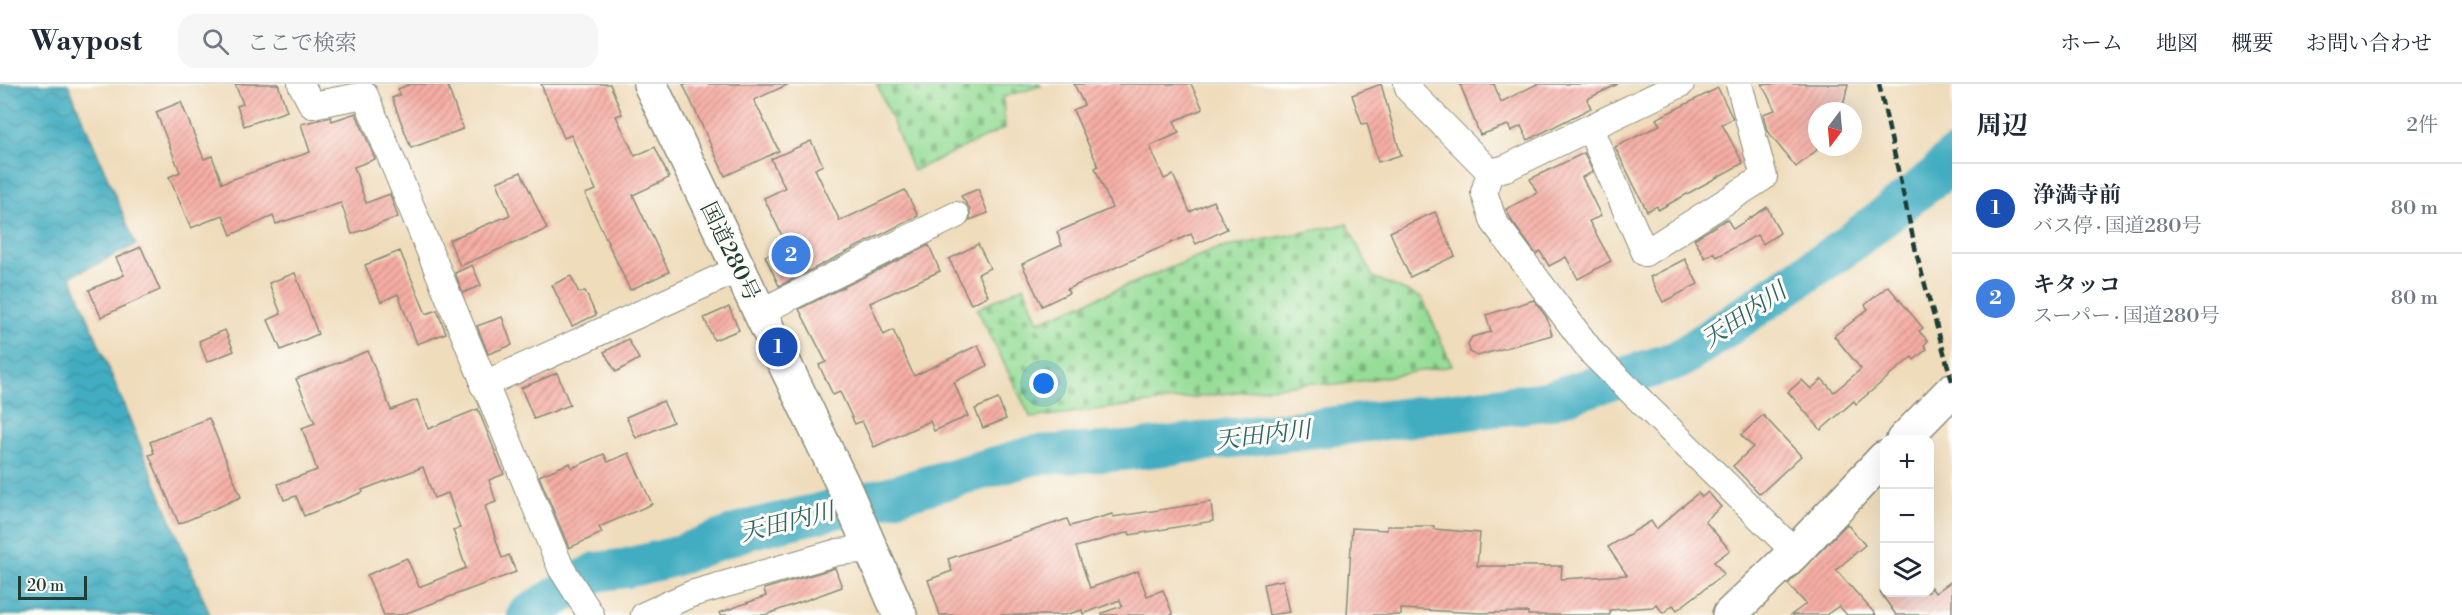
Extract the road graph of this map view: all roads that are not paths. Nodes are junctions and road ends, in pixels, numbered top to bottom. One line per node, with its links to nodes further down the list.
1 (301, 84): 11 (street)
2 (650, 84): 9 (main road, 国道280号)
3 (1407, 84): 7 (street)
4 (1681, 84): 6 (street)
5 (1739, 84): 6 (street)
6 (1590, 129): 7 (street)
7 (1490, 172): 16 (street)
8 (956, 215): 10 (street)
9 (739, 269): 10 (main road, 国道280号); 11 (street)
10 (760, 312): 15 (main road, 国道280号)
11 (483, 385): 17 (street)
12 (1952, 390): 13 (main road)
13 (1908, 435)
14 (1880, 462): 16 (main road)
15 (869, 543): 18 (street); 19 (main road, 国道280号)
16 (1795, 552): 20 (main road)
17 (591, 615)
18 (644, 615)
19 (900, 615)
20 (1729, 615)

